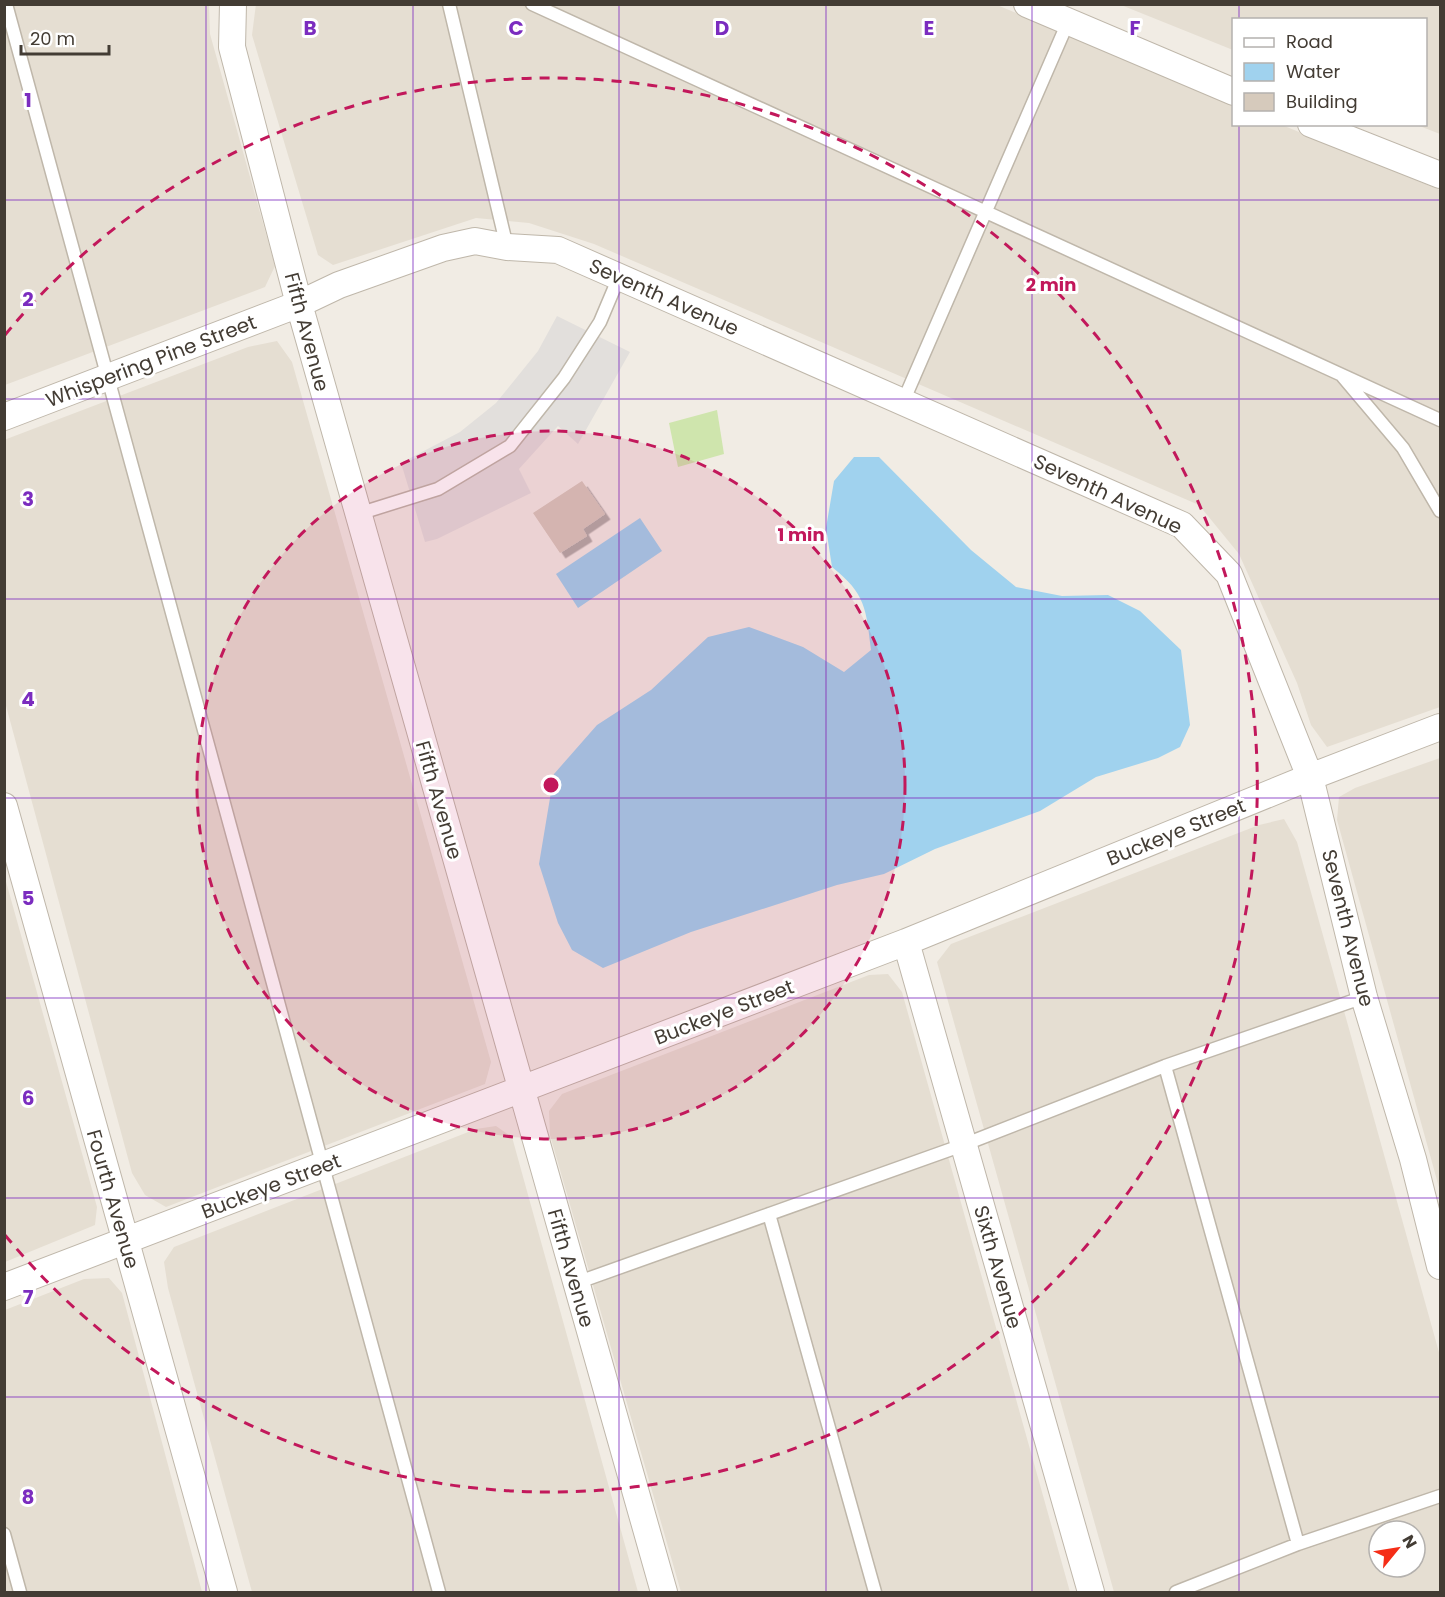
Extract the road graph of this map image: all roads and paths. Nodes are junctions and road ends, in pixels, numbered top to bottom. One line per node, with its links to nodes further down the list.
1 (6, 4): 15 (lane)
2 (233, 4): 13 (street, Fifth Avenue)
3 (449, 4): 11 (lane)
4 (532, 4): 10 (lane)
5 (1027, 4): 6 (street)
6 (1068, 22): 7 (street); 10 (lane)
7 (1232, 92)
8 (1316, 126): 9 (street)
9 (1440, 175)
10 (986, 212): 14 (lane); 16 (lane)
11 (507, 247): 12 (street, Seventh Avenue); 13 (street, Seventh Avenue)
12 (620, 277): 16 (street, Seventh Avenue); 20 (lane)
13 (298, 304): 15 (street, Whispering Pine Street); 20 (street, Fifth Avenue)
14 (1340, 374): 18 (lane); 19 (lane)
15 (111, 376): 17 (street, Whispering Pine Street); 29 (lane)
16 (903, 402): 22 (street, Seventh Avenue)
17 (4, 417)
18 (1440, 420)
19 (1440, 511)
20 (358, 514): 27 (street, Fifth Avenue)
21 (1440, 727): 22 (street, Buckeye Street)
22 (1310, 777): 24 (street, Buckeye Street); 25 (street, Seventh Avenue)
23 (4, 806): 31 (street, Fourth Avenue)
24 (906, 942): 27 (street, Buckeye Street); 28 (street, Sixth Avenue)
25 (1364, 997): 26 (lane); 32 (street, Seventh Avenue)
26 (1165, 1066): 28 (lane); 37 (lane)
27 (520, 1090): 29 (street, Buckeye Street); 33 (street, Fifth Avenue)
28 (963, 1145): 30 (lane); 43 (street, Sixth Avenue)
29 (321, 1167): 31 (street, Buckeye Street); 40 (lane)
30 (770, 1214): 33 (lane); 42 (lane)
31 (125, 1242): 34 (street, Buckeye Street); 39 (street, Fourth Avenue)
32 (1440, 1266)
33 (576, 1283): 41 (street, Fifth Avenue)
34 (4, 1287)
35 (1440, 1496): 37 (lane)
36 (4, 1534): 38 (lane)
37 (1298, 1544): 44 (lane)
38 (20, 1593)
39 (224, 1593)
40 (439, 1593)
41 (664, 1593)
42 (875, 1593)
43 (1091, 1593)
44 (1176, 1593)

